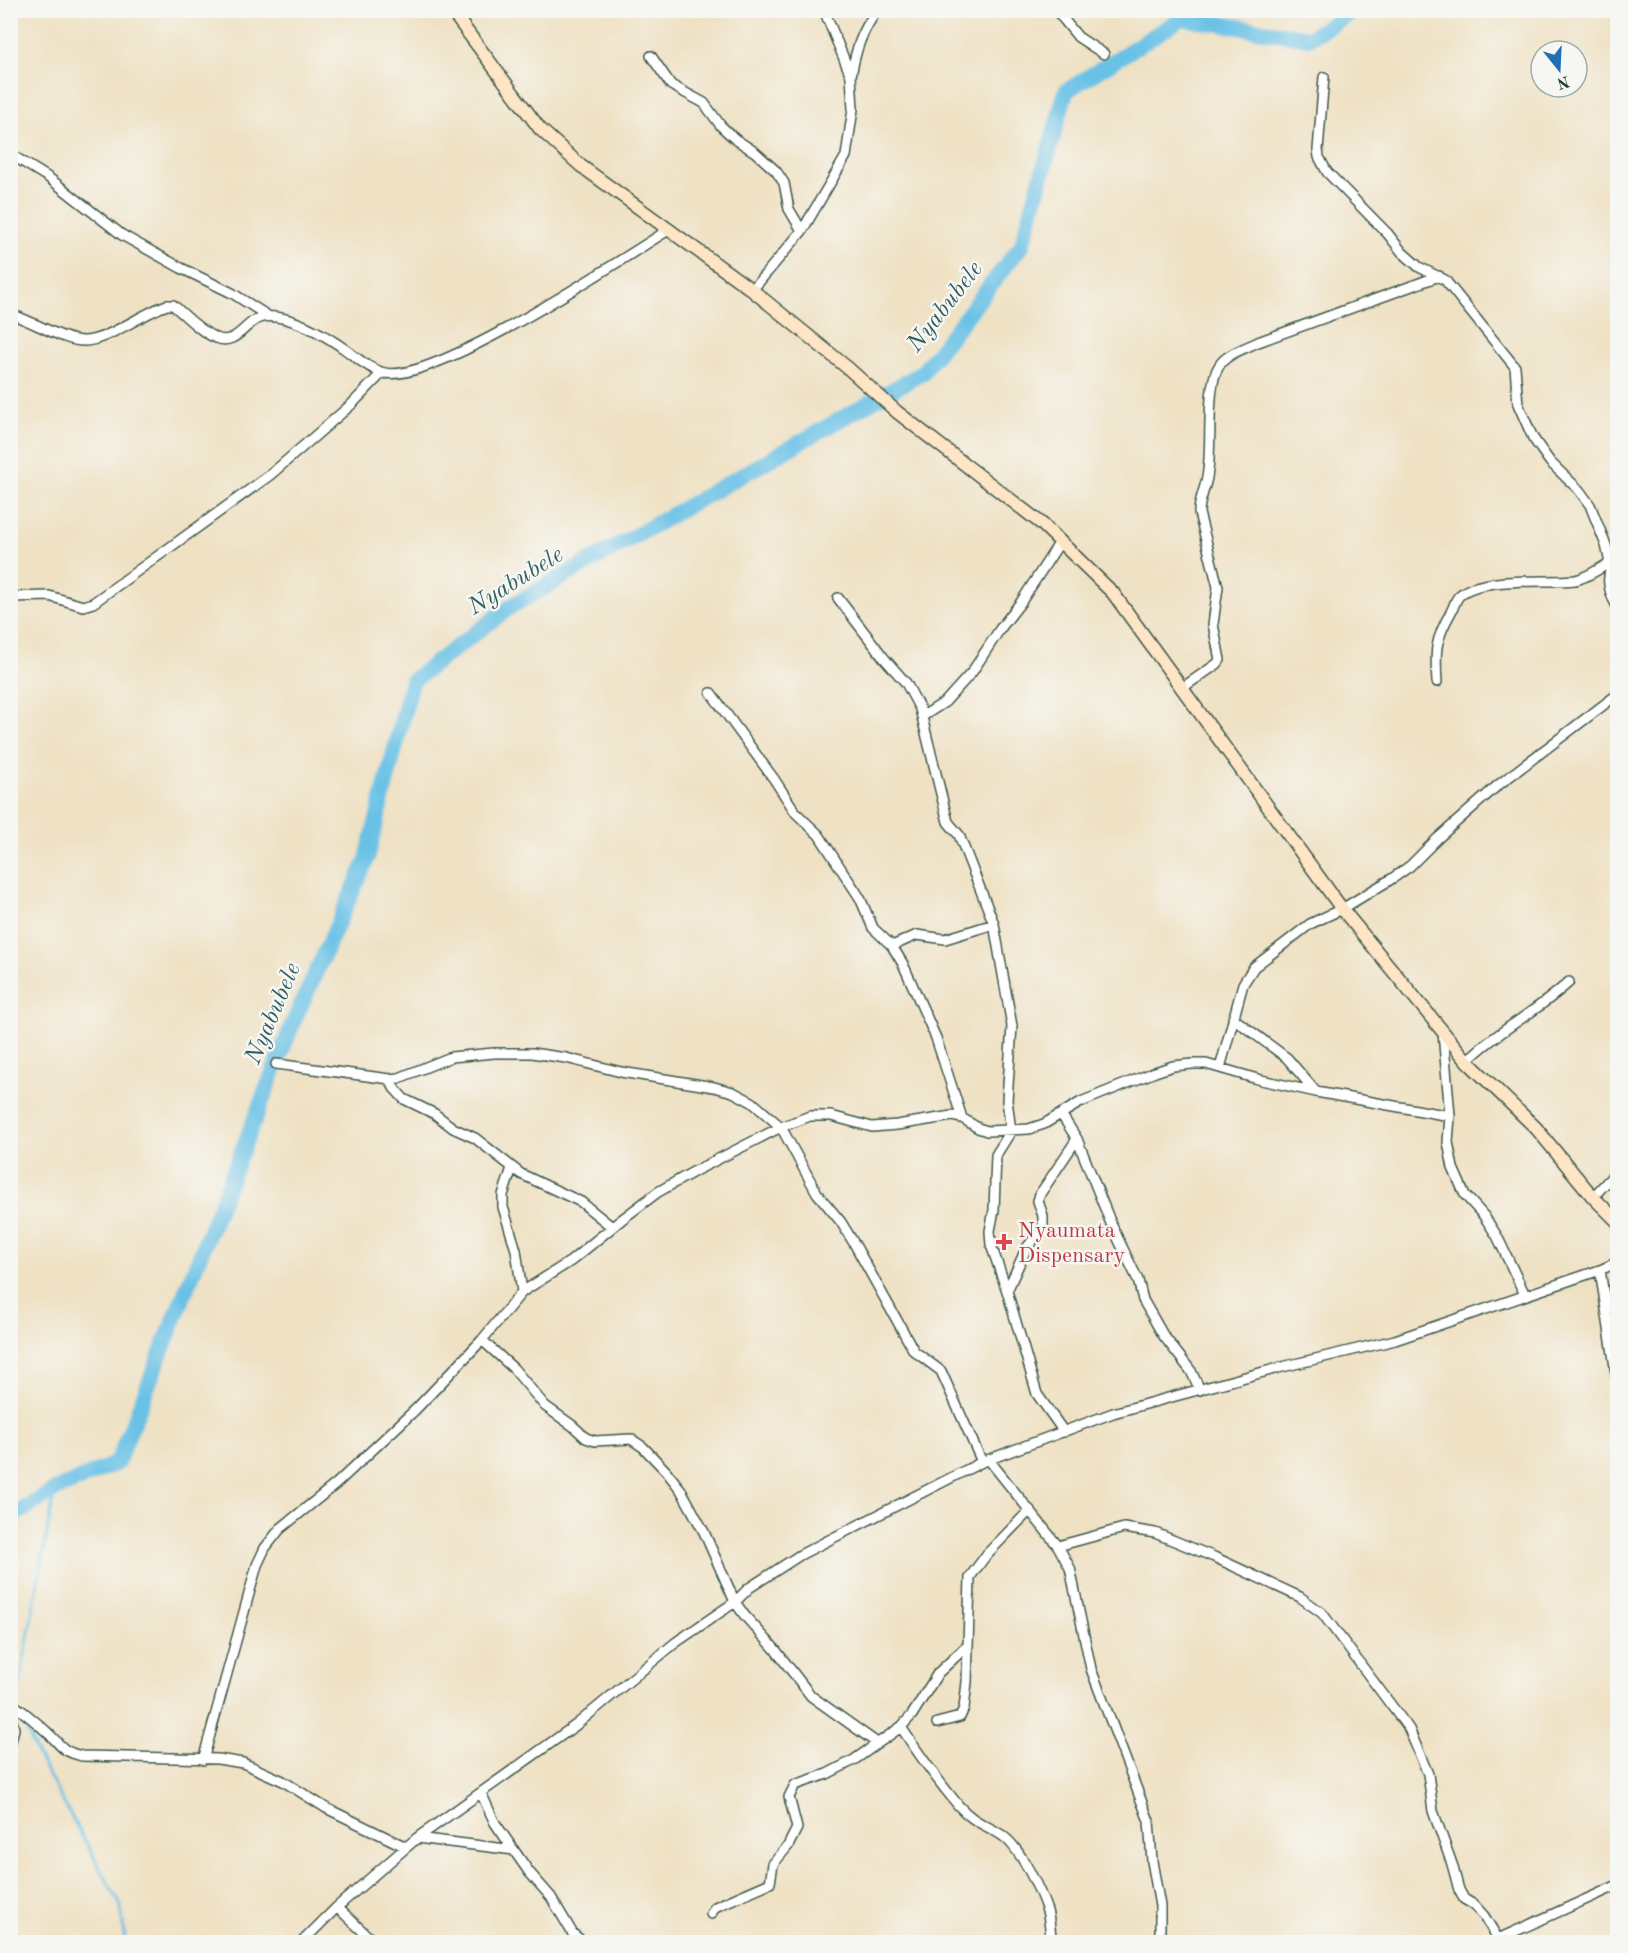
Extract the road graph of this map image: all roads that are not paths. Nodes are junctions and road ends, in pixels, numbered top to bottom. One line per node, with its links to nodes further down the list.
1 (451, 10): 10 (street)
2 (824, 10): 7 (street)
3 (877, 10): 7 (street)
4 (1056, 10): 5 (street)
5 (1104, 54)
6 (651, 56): 11 (street)
7 (851, 76): 11 (street)
8 (1324, 77): 12 (street)
9 (10, 154): 15 (street)
10 (670, 229): 13 (street); 16 (street)
11 (802, 231): 13 (street)
12 (1439, 276): 19 (street); 24 (street)
13 (752, 290): 17 (street)
14 (10, 314): 15 (street)
15 (268, 316): 16 (street)
16 (382, 373): 20 (street)
17 (1060, 542): 24 (street); 27 (street)
18 (1617, 552): 19 (street)
19 (1611, 562): 22 (street); 23 (street)
20 (10, 597)
21 (838, 598): 27 (street)
22 (1617, 608)
23 (1437, 682)
24 (1182, 688): 28 (street)
25 (711, 693): 30 (street)
26 (1617, 694): 28 (street)
27 (923, 716): 29 (street)
28 (1342, 909): 32 (street); 33 (street)
29 (994, 924): 30 (street); 43 (street)
30 (892, 946): 41 (street)
31 (1569, 982): 34 (street)
32 (1233, 1018): 36 (street); 38 (street)
33 (1443, 1032): 34 (street); 40 (street)
34 (1467, 1061): 47 (street)
35 (276, 1064): 37 (street)
36 (1220, 1068): 38 (street); 39 (street)
37 (390, 1079): 42 (street); 45 (street)
38 (1316, 1092): 40 (street)
39 (1062, 1113): 43 (street); 44 (street)
40 (1450, 1116): 54 (street)
41 (962, 1118): 42 (street); 43 (street)
42 (781, 1127): 49 (street); 59 (street)
43 (1011, 1131): 52 (street)
44 (1077, 1139): 52 (street); 57 (street)
45 (512, 1168): 49 (street); 53 (street)
46 (1617, 1170): 47 (street)
47 (1593, 1197): 48 (street)
48 (1617, 1222)
49 (612, 1227): 53 (street)
50 (1617, 1262): 51 (street)
51 (1600, 1270): 54 (street); 56 (street)
52 (1007, 1291): 58 (street)
53 (522, 1292): 55 (street)
54 (1525, 1295): 57 (street)
55 (482, 1340): 62 (street); 70 (street)
56 (1617, 1386)
57 (1200, 1390): 58 (street)
58 (1064, 1432): 59 (street)
59 (985, 1461): 60 (street); 62 (street)
60 (1030, 1510): 61 (street); 63 (street)
61 (1058, 1546): 78 (street); 83 (street)
62 (735, 1602): 68 (street); 71 (street)
63 (967, 1646): 66 (street); 67 (street)
64 (10, 1703): 70 (street)
65 (10, 1713): 69 (street)
66 (937, 1723)
67 (901, 1727): 68 (street); 82 (street)
68 (877, 1743): 77 (street)
69 (10, 1745)
70 (203, 1760): 73 (street)
71 (481, 1792): 72 (street); 74 (street)
72 (417, 1838): 73 (street); 74 (street)
73 (406, 1847): 76 (street)
74 (514, 1850): 81 (street)
75 (1617, 1885): 78 (street)
76 (337, 1907): 79 (street); 80 (street)
77 (711, 1914)
78 (1499, 1941)
79 (302, 1942)
80 (374, 1942)
81 (583, 1942)
82 (1052, 1942)
83 (1160, 1942)

